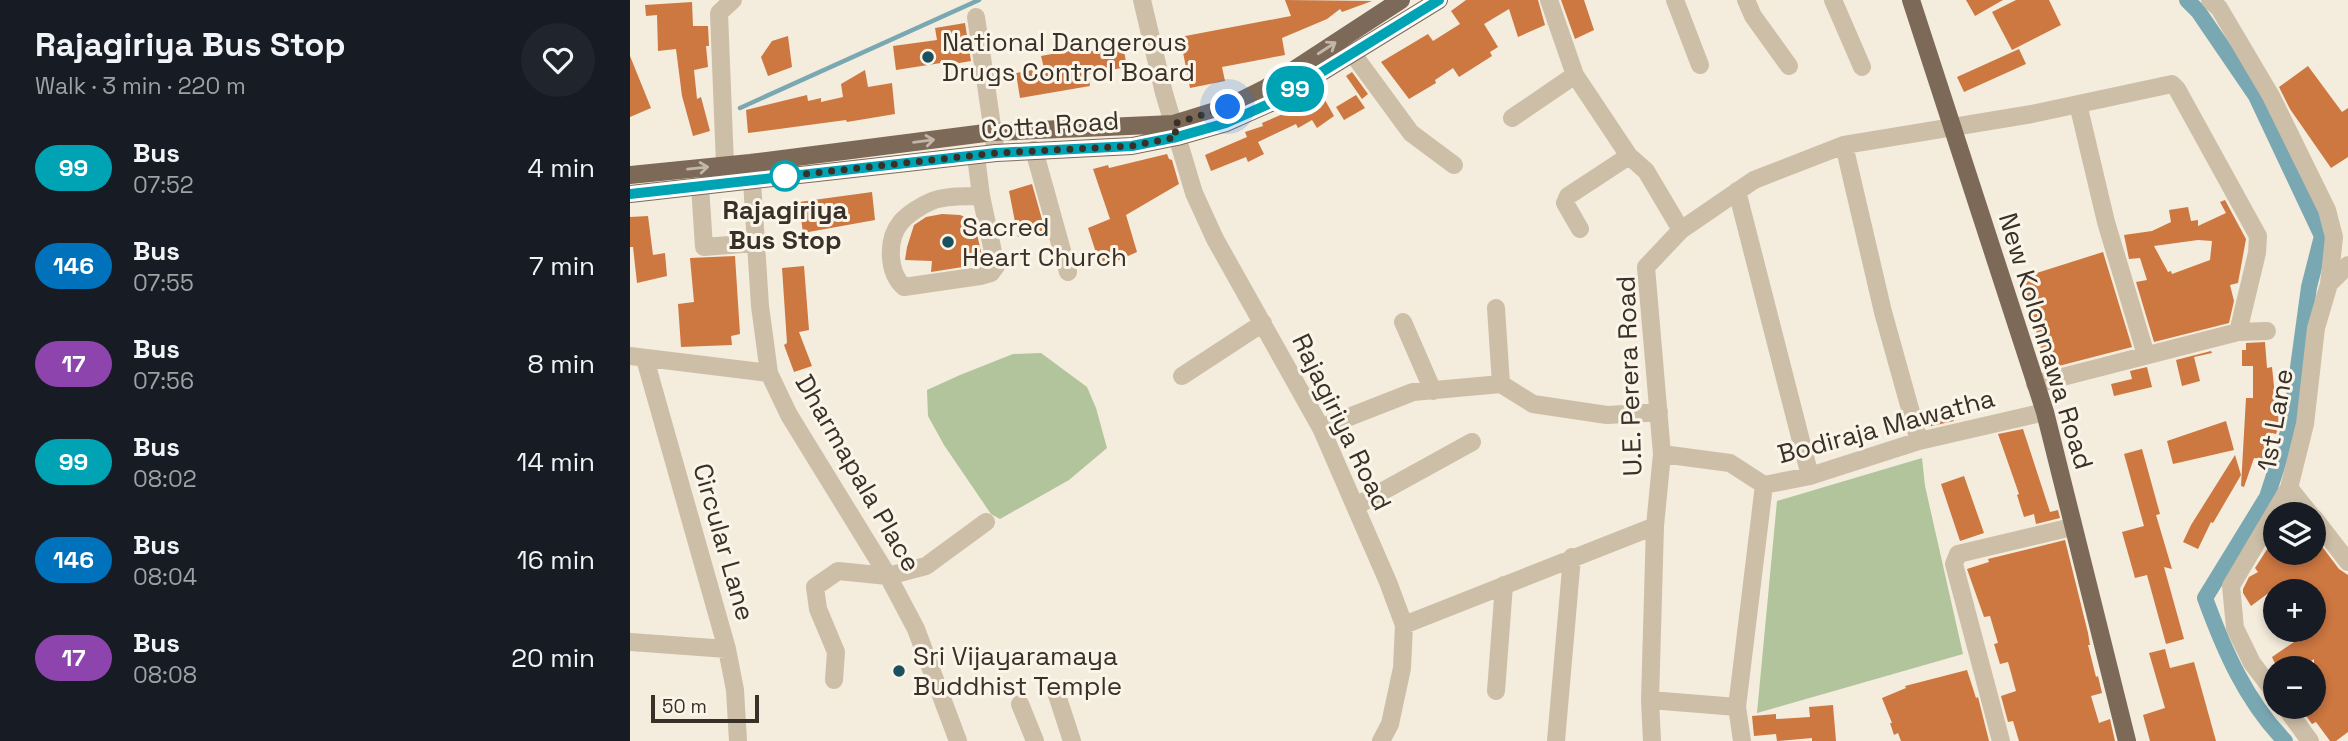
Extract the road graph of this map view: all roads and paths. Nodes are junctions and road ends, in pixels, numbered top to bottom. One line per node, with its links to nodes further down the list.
1 (733, 0): 30 (street)
2 (1142, 0): 22 (street, Rajagiriya Road)
3 (1439, 0): 11 (main road, Cotta Road)
4 (1549, 0): 17 (street)
5 (1675, 0): 14 (street)
6 (1746, 0): 15 (street)
7 (1833, 0): 16 (street)
8 (1911, 0): 21 (main road, New Kolonnawa Road)
9 (2210, 0): 42 (street)
10 (1398, 1): 11 (street); 18 (main road, Cotta Road, one-way to 10)
11 (1408, 17): 13 (main road, Cotta Road)
12 (976, 18): 23 (street)
13 (1353, 54): 18 (main road, Cotta Road); 29 (street)
14 (1700, 65)
15 (1789, 66)
16 (1862, 67)
17 (1575, 75): 20 (street); 28 (street)
18 (1293, 80): 22 (main road, Cotta Road)
19 (2078, 104): 21 (street, U.E. Perera Road); 47 (street, U.E. Perera Road); 48 (street)
20 (1512, 118)
21 (1951, 127): 24 (street, U.E. Perera Road); 53 (main road, New Kolonnawa Road)
22 (1175, 131): 23 (main road, Cotta Road); 25 (main road, Cotta Road); 45 (street, Rajagiriya Road)
23 (993, 132): 26 (street); 31 (main road, Cotta Road, one-way to 23)
24 (1844, 145): 34 (street, U.E. Perera Road); 58 (street)
25 (1034, 150): 26 (main road, Cotta Road); 41 (street)
26 (996, 153): 27 (main road, Cotta Road)
27 (976, 156): 31 (main road, Cotta Road); 36 (street)
28 (1629, 156): 37 (street); 38 (street)
29 (1454, 164)
30 (725, 166): 31 (main road, Cotta Road); 32 (main road, Cotta Road, one-way to 30)
31 (751, 171): 33 (main road, Cotta Road); 39 (street, Dharmapala Place)
32 (630, 175)
33 (700, 186): 35 (main road, Cotta Road); 39 (street)
34 (1737, 191): 38 (street, U.E. Perera Road); 61 (street)
35 (630, 194)
36 (981, 196): 36 (street)
37 (1580, 229)
38 (1681, 230): 55 (street, U.E. Perera Road)
39 (755, 243): 50 (street, Dharmapala Place)
40 (2348, 265): 42 (street, 1st Lane)
41 (1068, 272)
42 (2329, 284): 63 (street, 1st Lane)
43 (1496, 307): 52 (street)
44 (1403, 322): 54 (street)
45 (1263, 323): 51 (street); 57 (street, Rajagiriya Road)
46 (2267, 331): 47 (street)
47 (2238, 332): 48 (street)
48 (2147, 355): 53 (street)
49 (638, 358): 50 (street); 76 (street, Circular Lane)
50 (769, 373): 72 (street, Dharmapala Place)
51 (1182, 376)
52 (1501, 384): 54 (street); 55 (street)
53 (2035, 384): 56 (main road, New Kolonnawa Road)
54 (1433, 391): 57 (street)
55 (1659, 412): 60 (street, U.E. Perera Road)
56 (2045, 412): 58 (street, Bodiraja Mawatha); 68 (main road, New Kolonnawa Road)
57 (1321, 428): 65 (street, Rajagiriya Road)
58 (1919, 441): 61 (street, Bodiraja Mawatha)
59 (1472, 442): 65 (street)
60 (1662, 454): 62 (street, Bodiraja Mawatha); 67 (street, U.E. Perera Road)
61 (1810, 476): 62 (street, Bodiraja Mawatha)
62 (1764, 485): 83 (street)
63 (2290, 488): 64 (street); 77 (street, 1st Lane)
64 (2301, 502)
65 (1356, 506): 74 (street, Rajagiriya Road)
66 (986, 522): 72 (street)
67 (1655, 527): 70 (street); 81 (street, U.E. Perera Road)
68 (2072, 527): 93 (street); 94 (main road, New Kolonnawa Road)
69 (2326, 534): 71 (street)
70 (1572, 557): 73 (street); 90 (street)
71 (2348, 562)
72 (888, 576): 78 (street); 86 (street, Dharmapala Place)
73 (1504, 585): 74 (street); 79 (street)
74 (1404, 625): 89 (street, Rajagiriya Road)
75 (630, 642): 76 (street)
76 (727, 649): 85 (street, Circular Lane)
77 (2263, 678)
78 (834, 680)
79 (1496, 691)
80 (1056, 692): 88 (street)
81 (1650, 700): 83 (street); 91 (street, U.E. Perera Road)
82 (1020, 704): 87 (street)
83 (1737, 707): 92 (street)
84 (2294, 719): 95 (street)
85 (738, 741)
86 (958, 741)
87 (1035, 741)
88 (1072, 741)
89 (1381, 741)
90 (1556, 741)
91 (1652, 741)
92 (1742, 741)
93 (2001, 741)
94 (2127, 741)
95 (2310, 741)

